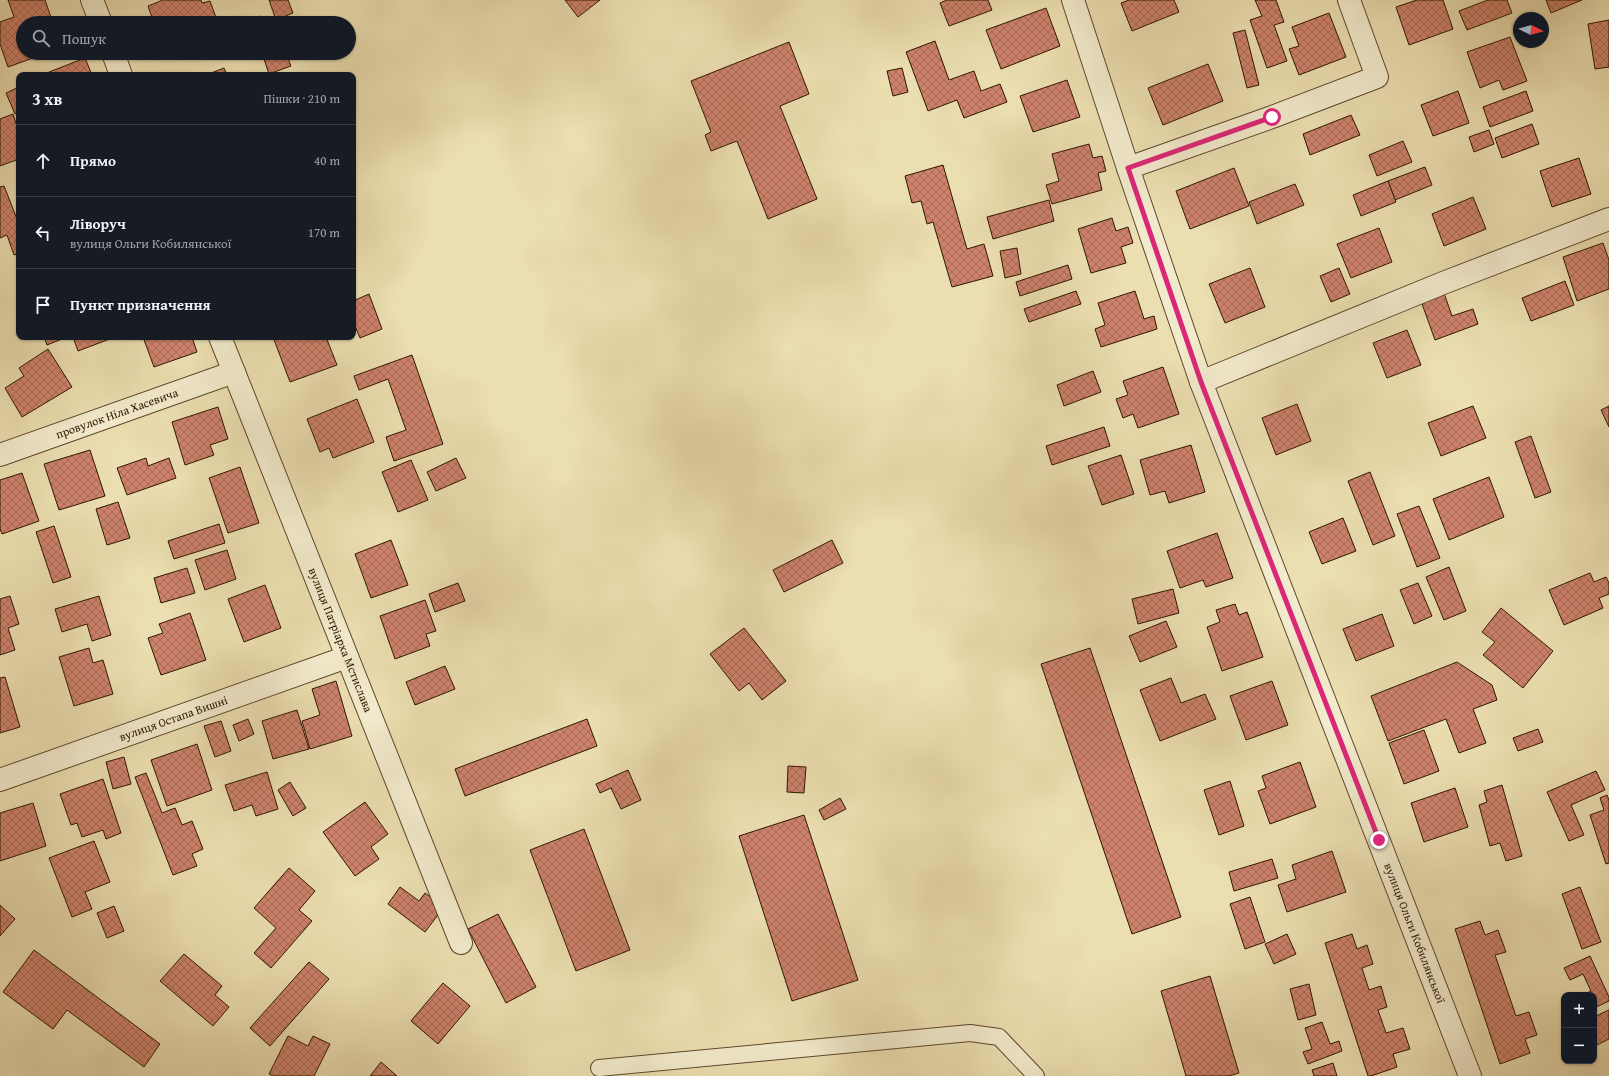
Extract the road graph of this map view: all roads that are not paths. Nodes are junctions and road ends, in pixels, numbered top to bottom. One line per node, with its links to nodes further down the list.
1 (92, 0): 4 (street)
2 (1073, 0): 7 (street, вулиця Ольги Кобилянської)
3 (1349, 0): 7 (street)
4 (98, 16)
5 (116, 60): 6 (street)
6 (120, 72)
7 (1128, 168): 11 (street, вулиця Ольги Кобилянської)
8 (1609, 219): 11 (street)
9 (221, 340): 10 (street, вулиця Патріарха Мстислава)
10 (234, 372): 12 (street, провулок Ніла Хасевича); 13 (street, вулиця Патріарха Мстислава)
11 (1201, 382): 18 (street, вулиця Ольги Кобилянської)
12 (0, 456)
13 (347, 657): 14 (street, вулиця Остапа Вишні); 15 (street, вулиця Патріарха Мстислава)
14 (0, 780)
15 (461, 944)
16 (599, 1068): 17 (lane)
17 (1036, 1076)
18 (1470, 1076)

